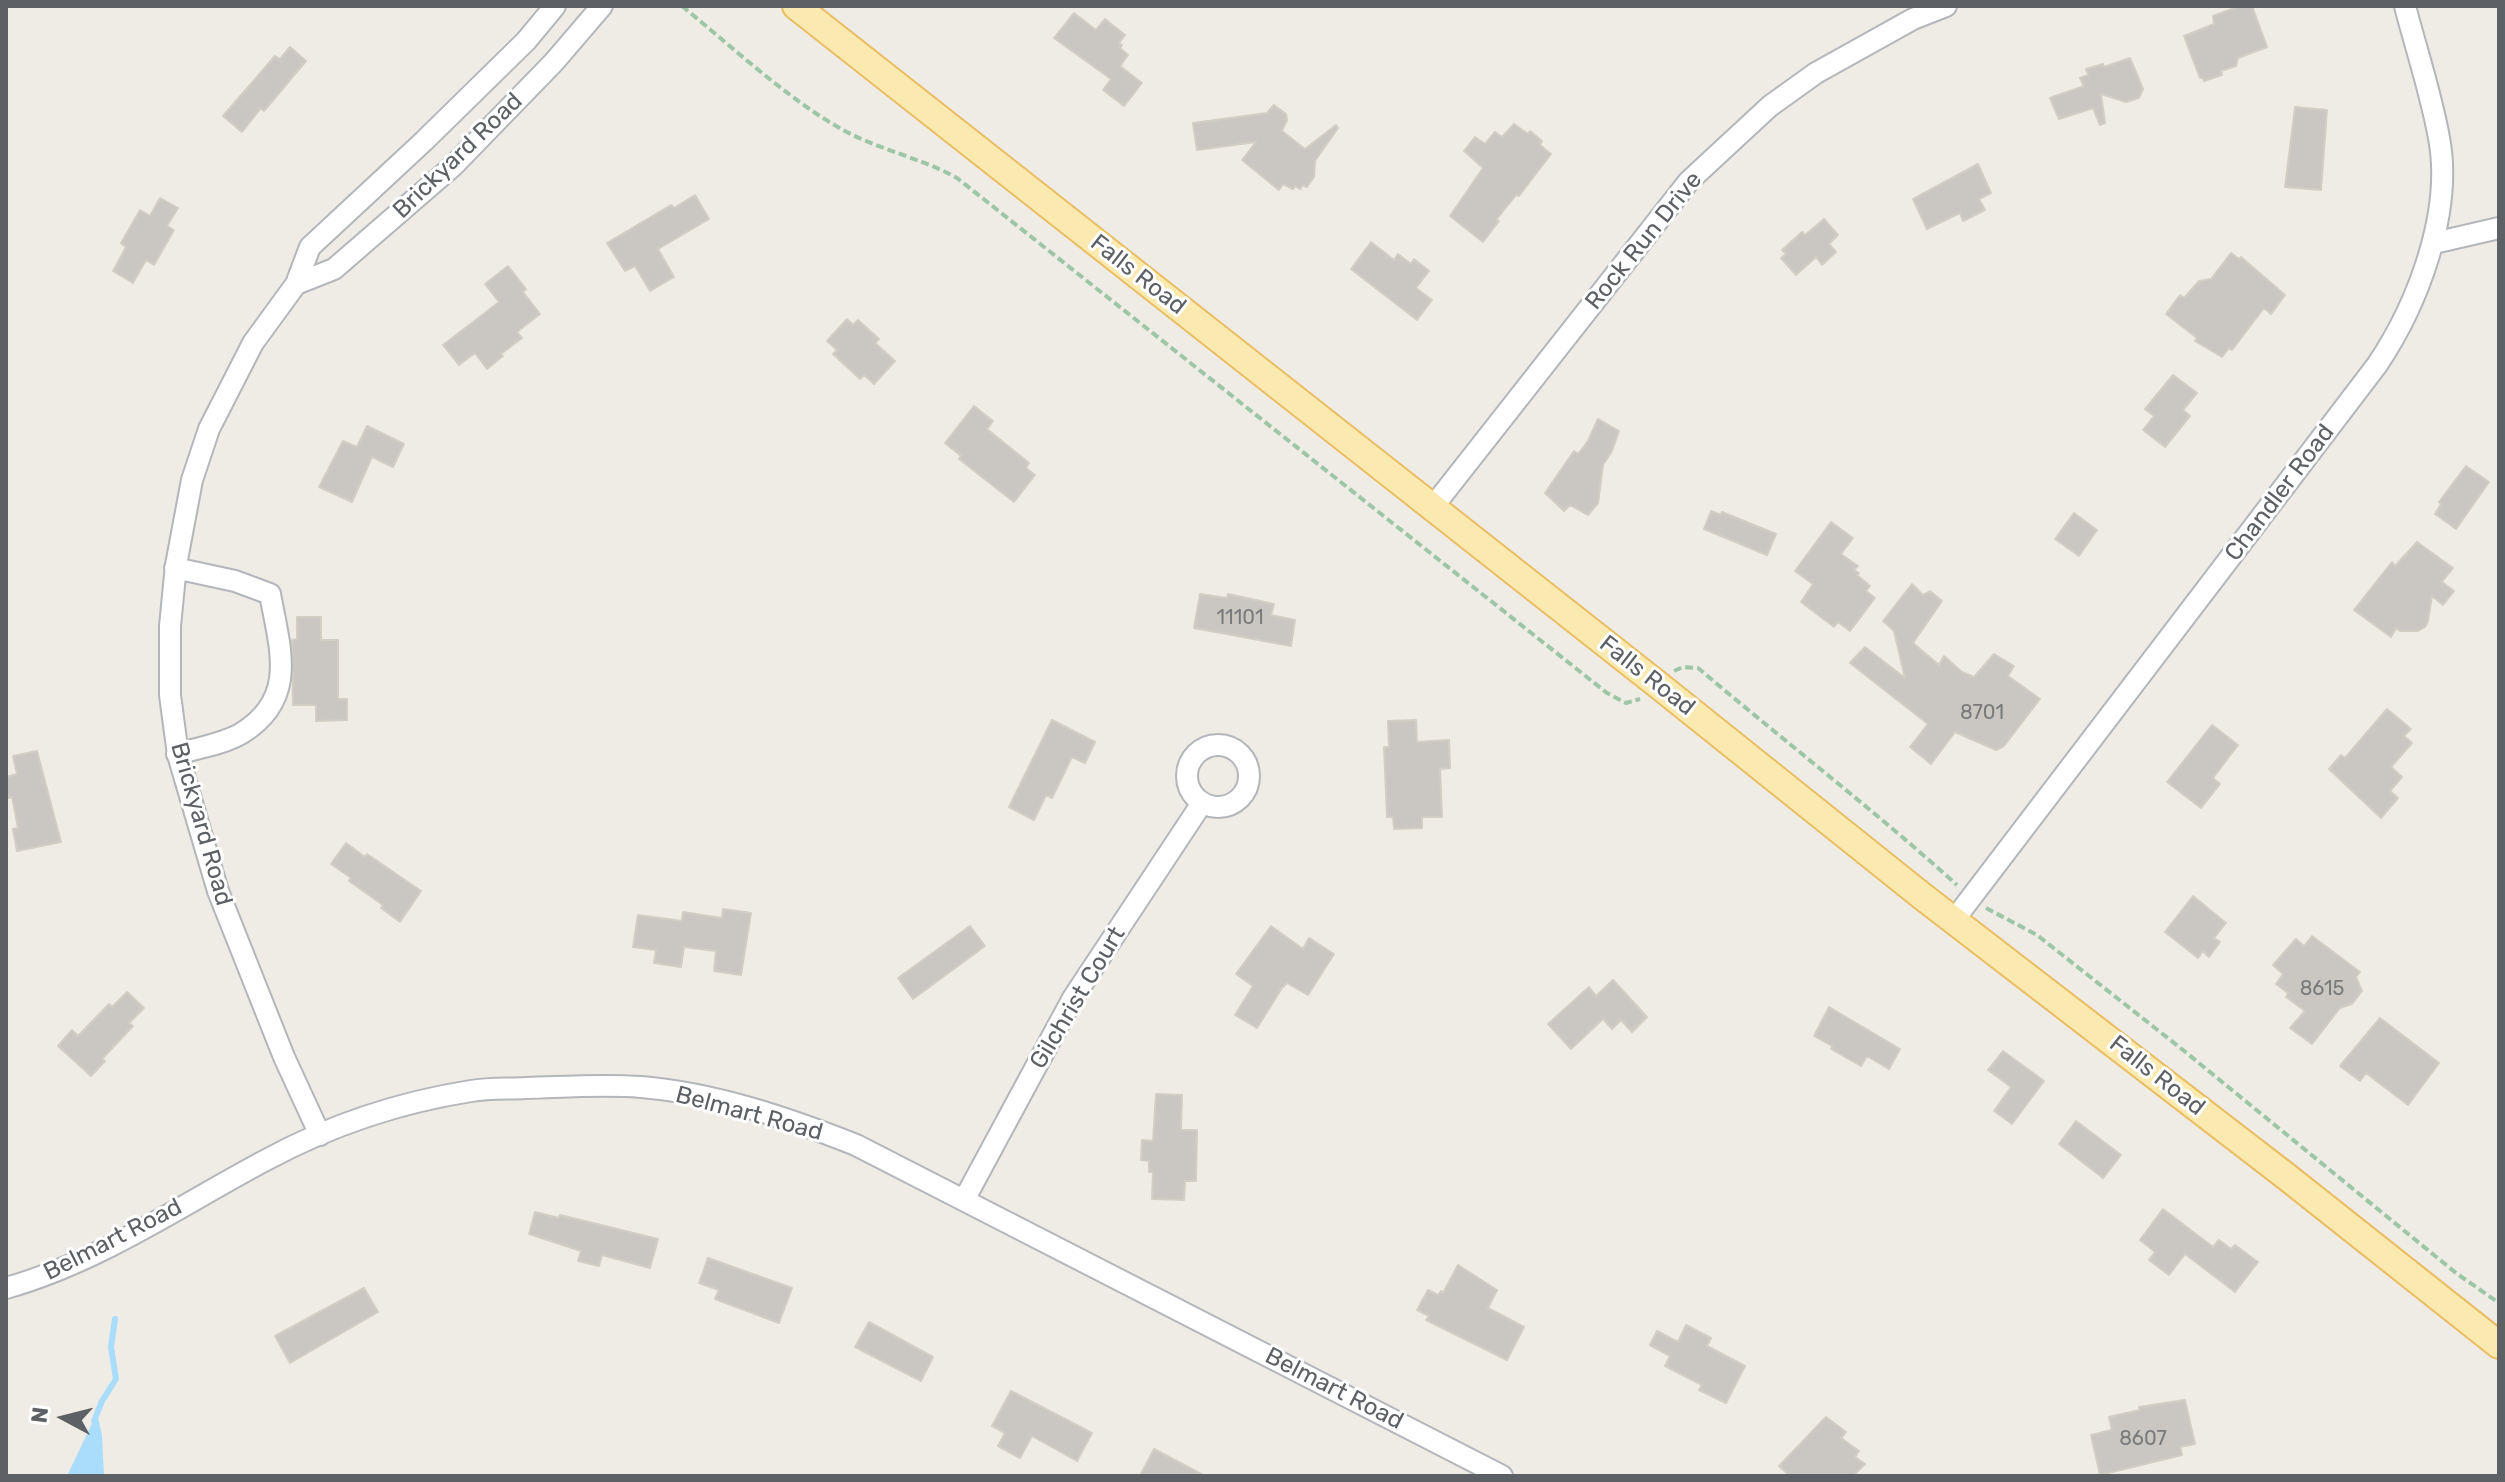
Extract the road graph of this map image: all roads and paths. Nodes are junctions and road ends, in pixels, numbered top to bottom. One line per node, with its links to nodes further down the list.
1 (555, 6): 9 (street, Brickyard Road)
2 (602, 6): 9 (street, Brickyard Road)
3 (796, 6): 10 (main road, Falls Road)
4 (1946, 6): 6 (street, Rock Run Drive)
5 (2405, 6): 8 (street, Chandler Road)
6 (1910, 13): 10 (street, Rock Run Drive)
7 (2499, 228): 8 (street)
8 (2434, 243): 14 (street, Chandler Road)
9 (296, 284): 11 (street, Brickyard Road)
10 (1432, 508): 14 (main road, Falls Road)
11 (175, 568): 12 (street, Brickyard Road); 12 (street)
12 (177, 754): 15 (street, Brickyard Road)
13 (1202, 803): 16 (street, Gilchrist Court)
14 (1954, 920): 18 (main road, Falls Road)
15 (320, 1135): 16 (street, Belmart Road); 17 (street, Belmart Road)
16 (964, 1200): 19 (street, Belmart Road)
17 (6, 1288)
18 (2499, 1345)
19 (1502, 1476)

